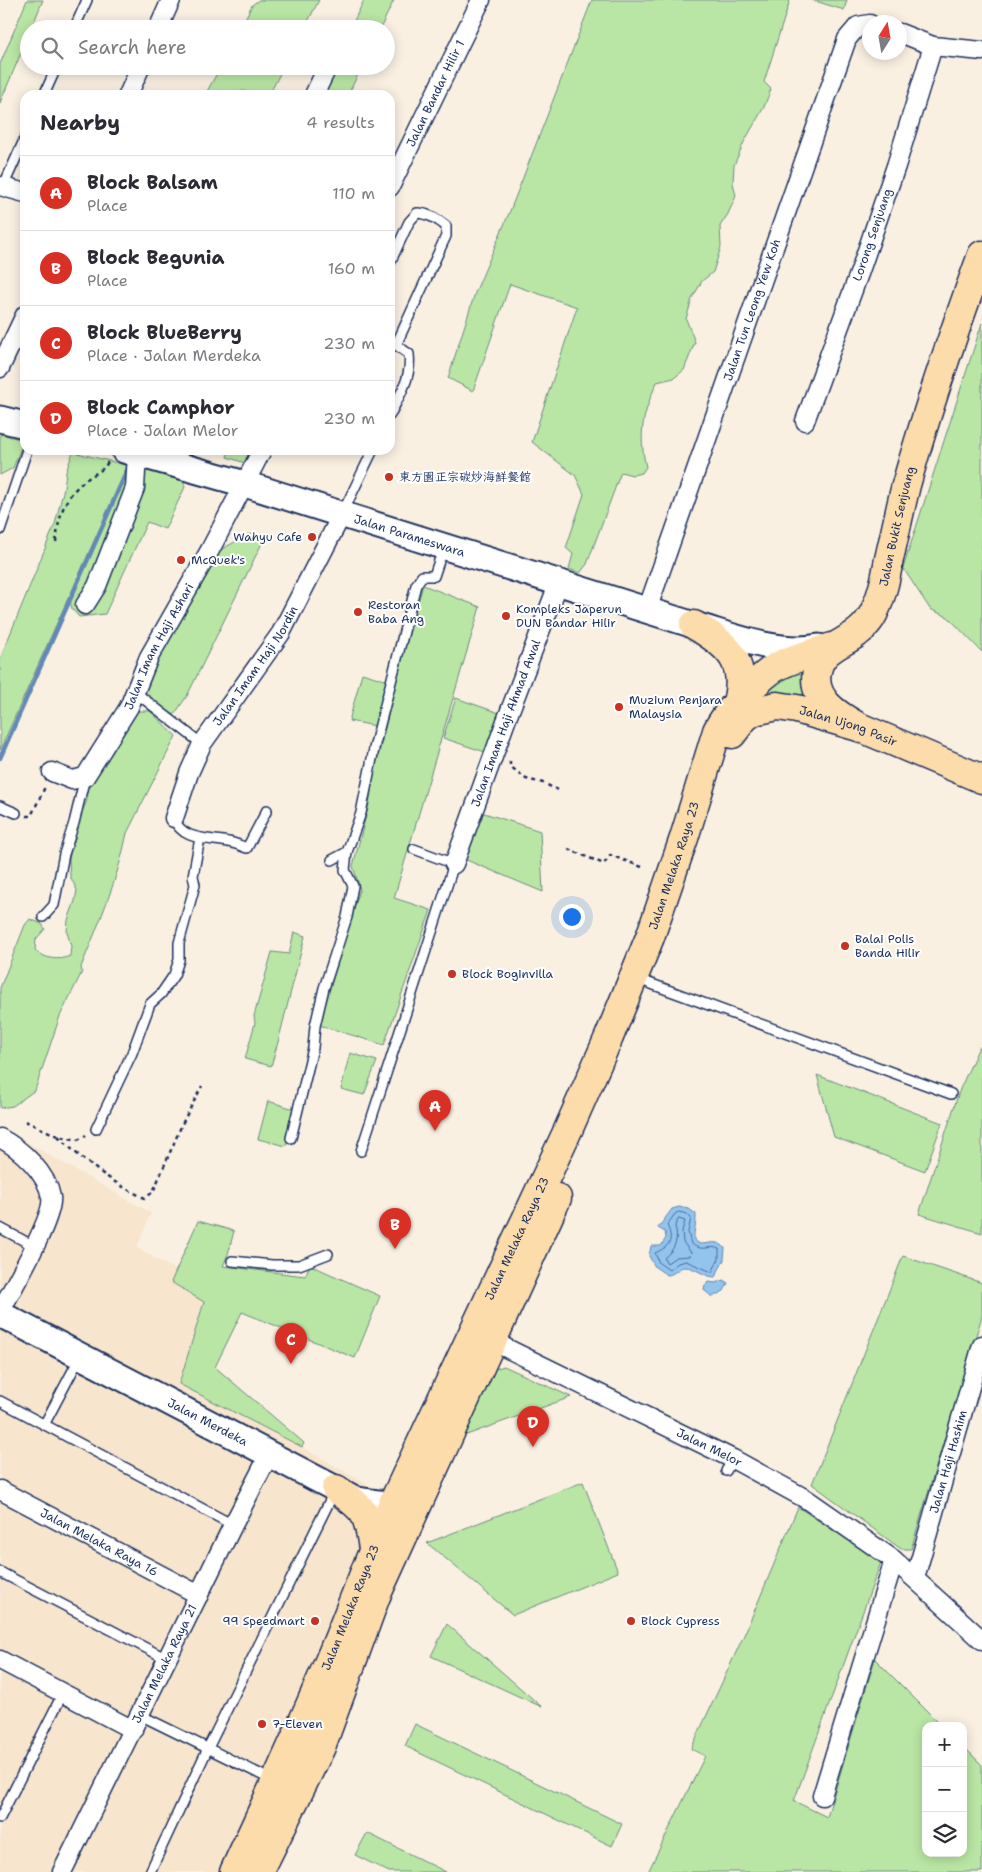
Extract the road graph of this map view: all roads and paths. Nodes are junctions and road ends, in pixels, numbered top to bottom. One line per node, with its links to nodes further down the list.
1 (87, 0): 4 (lane)
2 (171, 0): 5 (street)
3 (481, 0): 17 (street, Jalan Bandar Hilir 1)
4 (78, 20)
5 (162, 20)
6 (862, 25): 43 (street, Jalan Tun Leong Yew Koh)
7 (907, 36): 8 (street)
8 (933, 46): 9 (street); 28 (street, Lorong Senjuang)
9 (982, 51)
10 (53, 75): 13 (lane)
11 (137, 75): 14 (street)
12 (324, 75): 15 (street)
13 (46, 90)
14 (130, 90)
15 (316, 90)
16 (20, 148): 18 (lane)
17 (395, 177)
18 (1, 186): 19 (street)
19 (20, 192)
20 (395, 252): 23 (lane)
21 (982, 255): 45 (main road, Jalan Bukit Senjuang)
22 (20, 326): 25 (street)
23 (395, 341)
24 (395, 346): 26 (lane)
25 (0, 368)
26 (395, 404)
27 (0, 418): 29 (main road)
28 (805, 421)
29 (20, 424)
30 (25, 455): 38 (lane)
31 (123, 455): 39 (path)
32 (127, 455): 42 (street)
33 (135, 455): 36 (main road, Jalan Parameswara)
34 (260, 455): 36 (street)
35 (371, 455): 37 (lane)
36 (245, 484): 37 (main road, Jalan Parameswara); 46 (street, Jalan Imam Haji Ashari)
37 (342, 514): 40 (main road, Jalan Parameswara); 49 (street, Jalan Imam Haji Nordin)
38 (0, 530)
39 (56, 542)
40 (444, 546): 41 (main road, Jalan Parameswara); 63 (lane)
41 (559, 582): 43 (main road, Jalan Parameswara); 65 (street, Jalan Imam Haji Ahmad Awal)
42 (85, 606)
43 (647, 610): 44 (main road, Jalan Parameswara)
44 (694, 625): 45 (main road, Jalan Bukit Senjuang); 47 (main road)
45 (836, 645): 47 (main road, Jalan Melaka Raya 23); 48 (main road)
46 (135, 692): 49 (lane); 53 (street, Jalan Imam Haji Ashari)
47 (737, 704): 50 (main road); 73 (main road, Jalan Melaka Raya 23)
48 (859, 727): 50 (main road, Jalan Ujong Pasir); 54 (main road, Jalan Ujong Pasir)
49 (202, 744): 59 (street, Jalan Imam Haji Nordin)
50 (726, 746): 68 (main road, Jalan Melaka Raya 23)
51 (510, 758): 55 (path)
52 (52, 772): 53 (street); 58 (path)
53 (86, 777): 67 (lane)
54 (982, 779)
55 (558, 790)
56 (0, 806): 58 (lane)
57 (267, 810): 60 (lane)
58 (16, 813)
59 (174, 818): 60 (lane)
60 (200, 838): 72 (lane)
61 (414, 849): 65 (lane)
62 (568, 849): 66 (path)
63 (347, 852): 64 (lane); 76 (lane)
64 (332, 860)
65 (454, 864): 77 (lane)
66 (642, 867)
67 (43, 917)
68 (646, 982): 70 (lane); 73 (main road, Jalan Melaka Raya 23)
69 (202, 1086): 74 (path)
70 (951, 1094)
71 (25, 1121): 74 (path)
72 (96, 1129): 74 (path)
73 (576, 1134): 83 (main road, Jalan Melaka Raya 23); 92 (main road, Jalan Melaka Raya 23)
74 (58, 1136)
75 (0, 1138): 79 (street)
76 (291, 1138)
77 (361, 1151)
78 (0, 1228): 79 (lane)
79 (34, 1246): 82 (street)
80 (328, 1254): 81 (lane)
81 (232, 1261)
82 (0, 1313): 85 (main road, Jalan Merdeka)
83 (492, 1341): 91 (main road, Jalan Melaka Raya 23); 95 (street, Jalan Melor)
84 (982, 1345): 97 (street, Jalan Haji Hashim)
85 (80, 1356): 87 (lane); 88 (main road, Jalan Merdeka)
86 (0, 1401): 87 (lane)
87 (44, 1425): 93 (lane)
88 (269, 1455): 89 (main road, Jalan Merdeka); 93 (street, Jalan Melaka Raya 21)
89 (336, 1489): 92 (main road, Jalan Merdeka); 94 (main road); 104 (lane)
90 (0, 1490): 98 (street, Jalan Melaka Raya 16)
91 (420, 1494): 92 (main road, Jalan Merdeka); 111 (main road, Jalan Melaka Raya 23)
92 (393, 1503): 94 (main road, Jalan Melaka Raya 23)
93 (233, 1525): 98 (street, Jalan Melaka Raya 21)
94 (373, 1549): 105 (main road, Jalan Melaka Raya 23)
95 (894, 1560): 97 (street, Jalan Melor); 106 (street)
96 (0, 1572): 101 (lane)
97 (915, 1578): 99 (street, Jalan Melor)
98 (198, 1595): 101 (street, Jalan Melaka Raya 21)
99 (982, 1640)
100 (0, 1660): 102 (street)
101 (167, 1660): 103 (street, Jalan Melaka Raya 21)
102 (63, 1693): 103 (street); 107 (lane)
103 (137, 1722): 104 (lane); 108 (street, Jalan Melaka Raya 21)
104 (208, 1748): 105 (lane); 109 (lane)
105 (276, 1782): 110 (main road, Jalan Melaka Raya 23)
106 (822, 1796)
107 (0, 1818)
108 (62, 1872)
109 (150, 1872)
110 (234, 1872)
111 (258, 1872)

